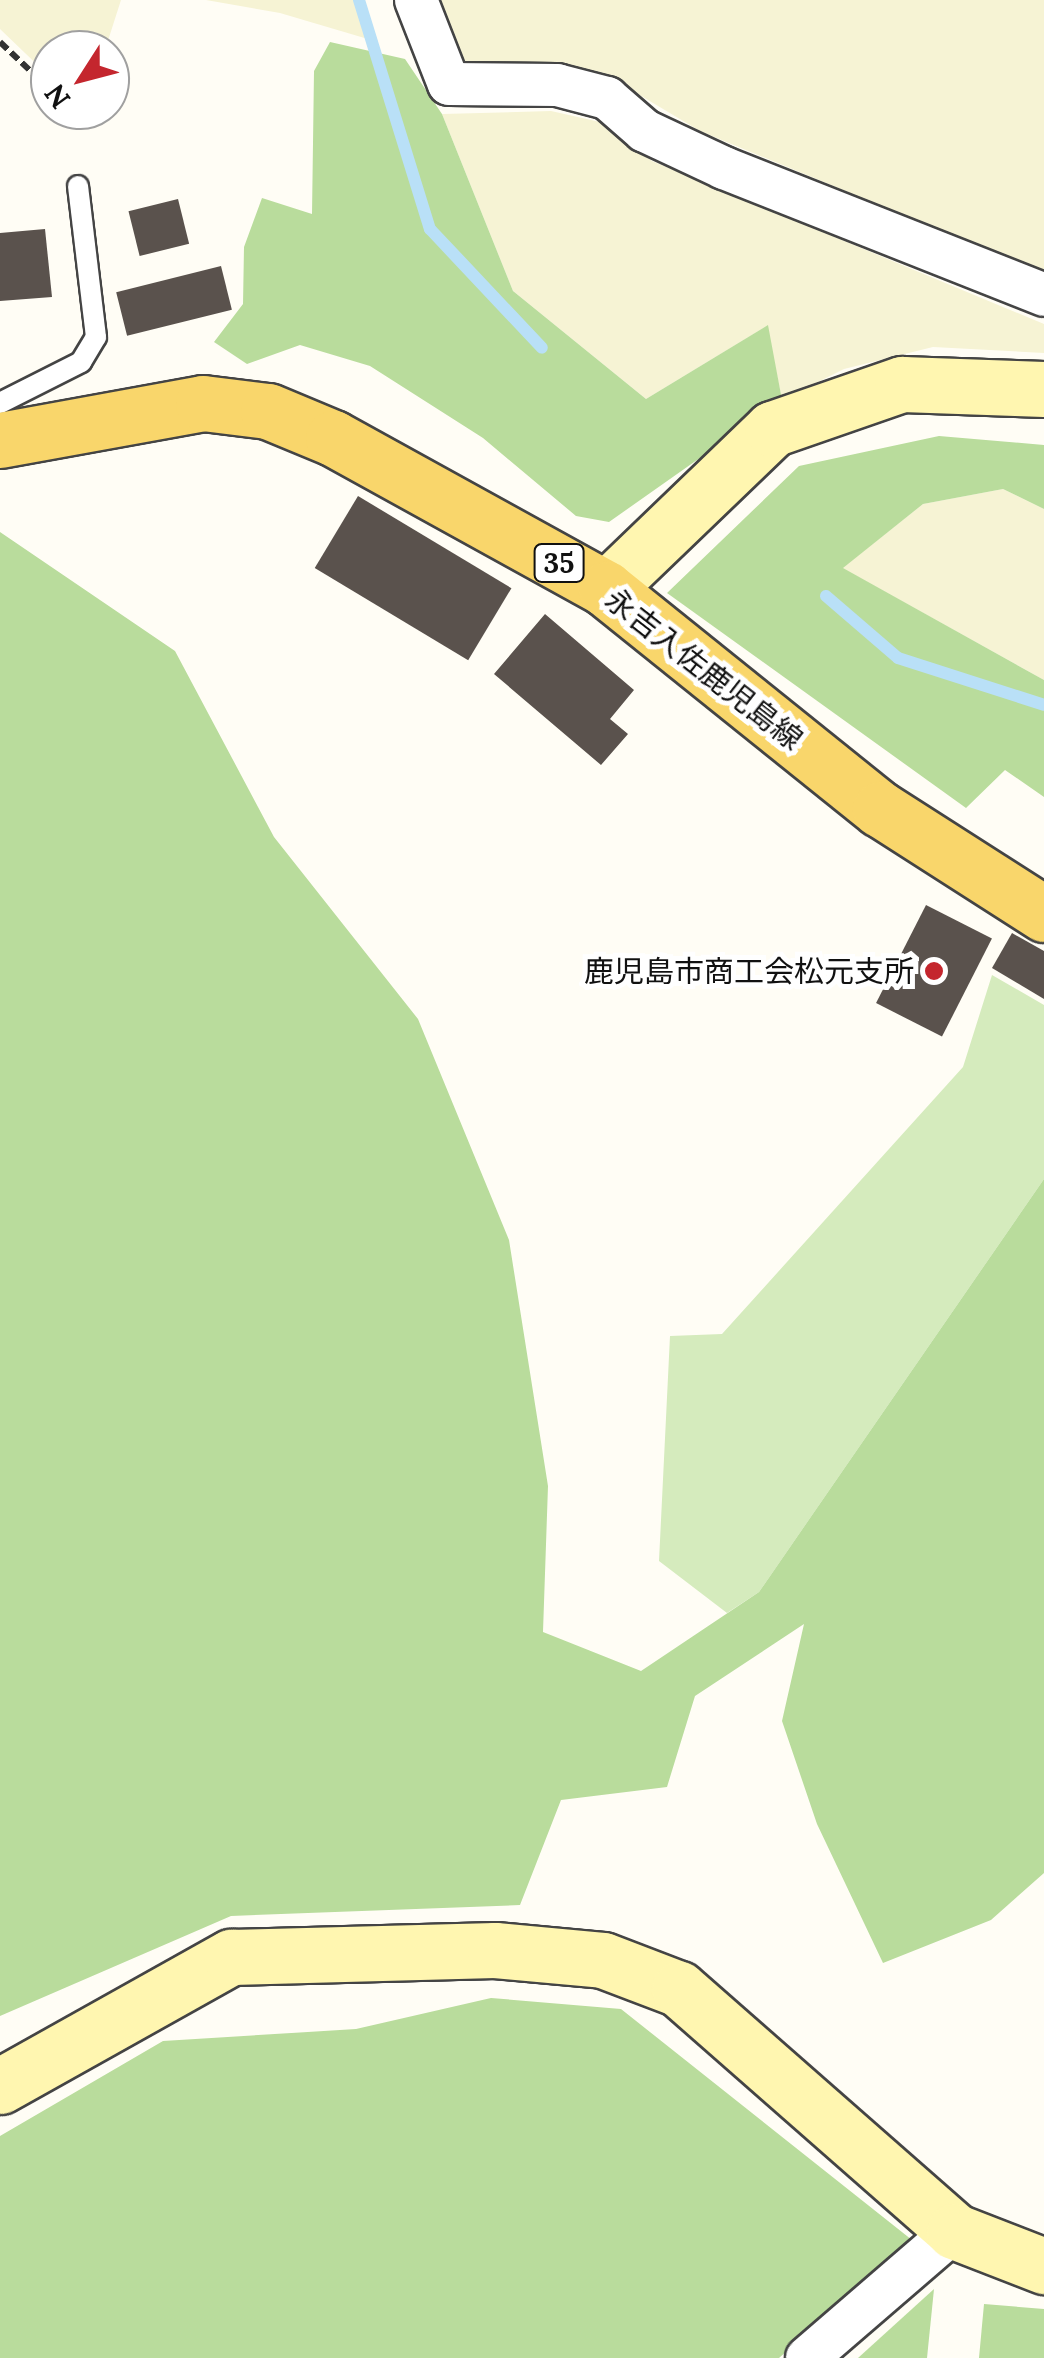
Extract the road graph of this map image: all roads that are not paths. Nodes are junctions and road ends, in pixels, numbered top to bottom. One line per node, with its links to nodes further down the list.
1 (416, 0): 3 (street)
2 (78, 186): 5 (lane)
3 (1044, 294)
4 (1044, 388): 7 (street)
5 (0, 403)
6 (0, 440): 7 (main road, 永吉入佐鹿児島線 / 35)
7 (606, 589): 8 (main road, 永吉入佐鹿児島線 / 35)
8 (1044, 914)
9 (0, 2086): 10 (street)
10 (954, 2231): 11 (street); 12 (street)
11 (1044, 2266)
12 (807, 2358)

